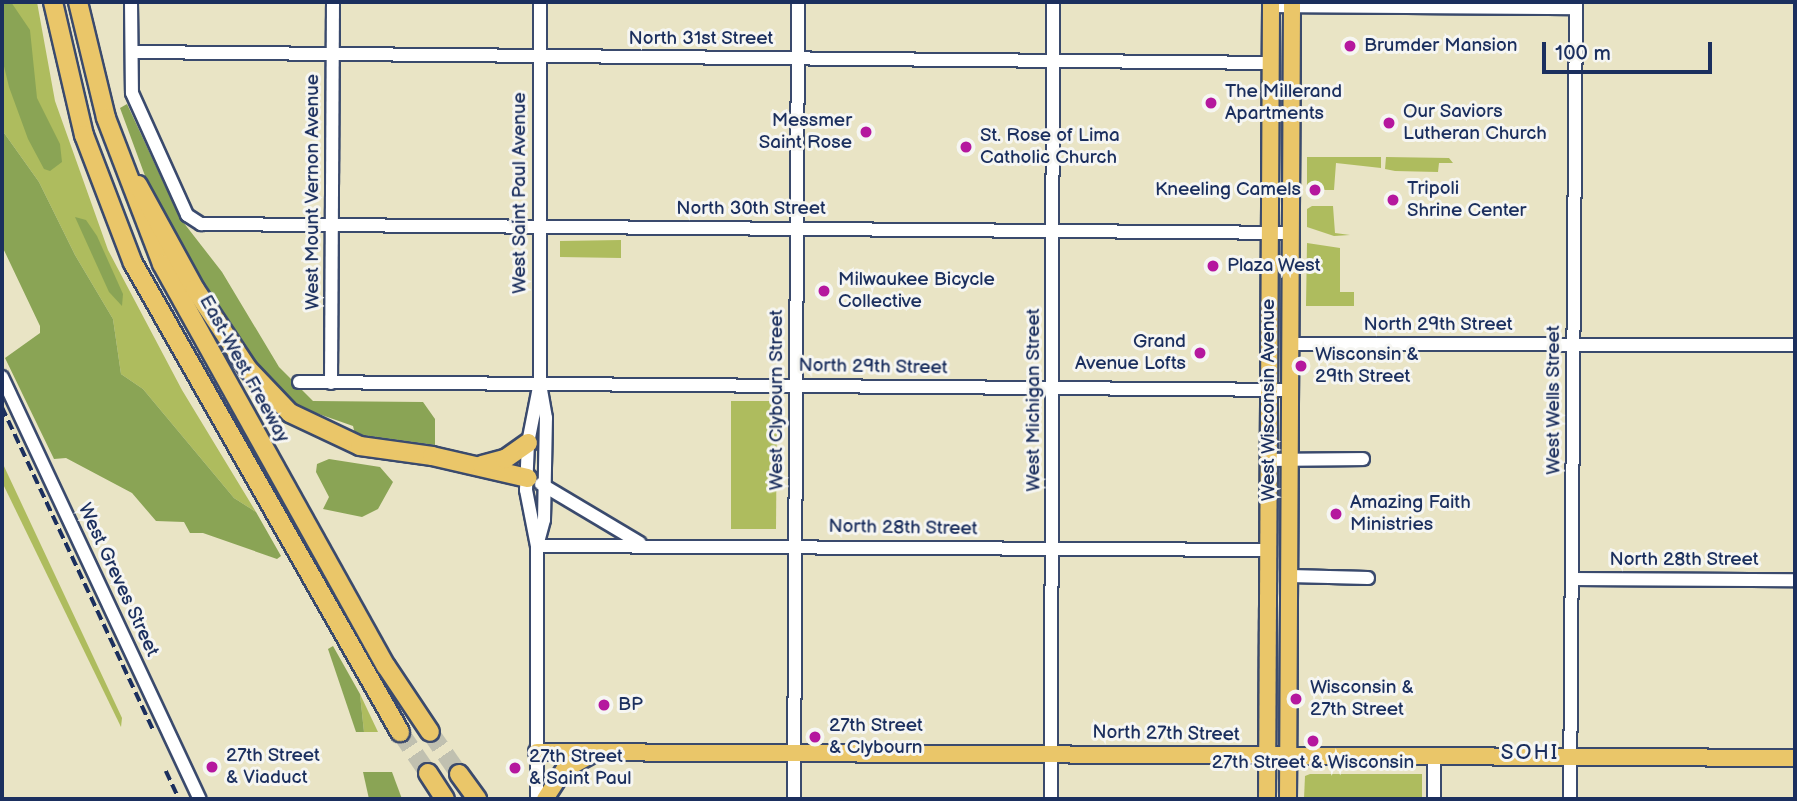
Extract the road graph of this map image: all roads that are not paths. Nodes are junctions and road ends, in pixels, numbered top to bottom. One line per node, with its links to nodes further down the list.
1 (53, 2): 52 (highway)
2 (78, 2): 17 (highway, East-West Freeway)
3 (131, 2): 11 (street)
4 (333, 2): 12 (street, West Mount Vernon Avenue)
5 (540, 2): 13 (street, West Saint Paul Avenue)
6 (798, 2): 14 (street, West Clybourn Street)
7 (1054, 2): 15 (street, West Michigan Street)
8 (1271, 4): 9 (street); 16 (main road, West Wisconsin Avenue)
9 (1292, 4): 10 (street); 23 (main road, West Wisconsin Avenue)
10 (1576, 5): 25 (street, West Wells Street)
11 (132, 52): 12 (street, North 31st Street); 18 (street, North 30th Street)
12 (333, 55): 13 (street, North 31st Street); 18 (street, West Mount Vernon Avenue)
13 (539, 58): 14 (street, North 31st Street); 19 (street, West Saint Paul Avenue)
14 (797, 59): 15 (street, North 31st Street); 20 (street, West Clybourn Street)
15 (1053, 60): 16 (street, North 31st Street); 21 (street, West Michigan Street)
16 (1271, 63): 22 (main road, West Wisconsin Avenue)
17 (115, 146): 39 (highway); 53 (highway, East-West Freeway)
18 (331, 225): 19 (street, North 30th Street); 29 (street, West Mount Vernon Avenue)
19 (539, 227): 20 (street, North 30th Street); 30 (street, West Saint Paul Avenue)
20 (797, 228): 21 (street, North 30th Street); 31 (street, West Clybourn Street)
21 (1054, 231): 22 (street, North 30th Street); 32 (street, West Michigan Street)
22 (1271, 233): 23 (street, North 30th Street); 33 (main road, West Wisconsin Avenue)
23 (1291, 233): 24 (main road, West Wisconsin Avenue)
24 (1290, 344): 25 (street, North 29th Street); 34 (main road, West Wisconsin Avenue)
25 (1574, 345): 26 (street, North 29th Street); 49 (street, West Wells Street)
26 (1795, 345)
27 (2, 377): 65 (street, West Greves Street)
28 (299, 382): 29 (street, North 29th Street)
29 (331, 383): 30 (street, North 29th Street)
30 (540, 383): 31 (street, North 29th Street); 35 (street, West Saint Paul Avenue); 41 (street, West Saint Paul Avenue)
31 (796, 386): 32 (street, North 29th Street); 44 (street, West Clybourn Street)
32 (1054, 389): 33 (street, North 29th Street); 45 (street, West Michigan Street)
33 (1270, 390): 34 (street, North 29th Street); 37 (main road, West Wisconsin Avenue)
34 (1289, 390): 38 (main road, West Wisconsin Avenue)
35 (528, 443): 39 (highway); 40 (street, West Saint Paul Avenue)
36 (1363, 459): 38 (street)
37 (1270, 460): 38 (street); 46 (main road, West Wisconsin Avenue)
38 (1289, 460): 47 (main road, West Wisconsin Avenue)
39 (479, 465): 40 (highway)
40 (527, 478): 41 (street); 43 (street, West Saint Paul Avenue)
41 (546, 486): 42 (street); 43 (street, West Saint Paul Avenue)
42 (640, 544): 43 (street, North 28th Street); 44 (street, North 28th Street)
43 (537, 546): 55 (street, West Saint Paul Avenue)
44 (795, 546): 45 (street, North 28th Street); 54 (street, West Clybourn Street)
45 (1053, 549): 46 (street, North 28th Street); 57 (street, West Michigan Street)
46 (1268, 550): 51 (main road); 58 (main road, West Wisconsin Avenue)
47 (1290, 576): 48 (street); 51 (main road, West Wisconsin Avenue)
48 (1368, 578)
49 (1572, 579): 50 (street, North 28th Street); 62 (street, West Wells Street)
50 (1795, 580)
51 (1290, 597): 59 (main road, West Wisconsin Avenue)
52 (400, 732)
53 (430, 732)
54 (795, 751): 56 (main road, North 27th Street); 57 (main road, North 27th Street); 70 (street, West Clybourn Street)
55 (537, 752): 56 (main road, North 27th Street); 68 (street, West Saint Paul Avenue)
56 (597, 752): 69 (main road)
57 (1052, 753): 58 (main road, North 27th Street); 71 (street, West Michigan Street)
58 (1268, 756): 59 (main road, North 27th Street); 72 (main road, West Wisconsin Avenue)
59 (1289, 756): 60 (main road, North 27th Street); 73 (main road, West Wisconsin Avenue)
60 (1433, 757): 62 (main road, North 27th Street); 74 (street)
61 (1795, 758): 62 (main road, North 27th Street)
62 (1570, 759): 75 (street, West Wells Street)
63 (428, 773): 66 (highway)
64 (459, 774): 67 (highway)
65 (200, 799)
66 (445, 799)
67 (477, 799)
68 (537, 799)
69 (545, 799)
70 (794, 799)
71 (1051, 799)
72 (1268, 799)
73 (1289, 799)
74 (1434, 799)
75 (1570, 799)

